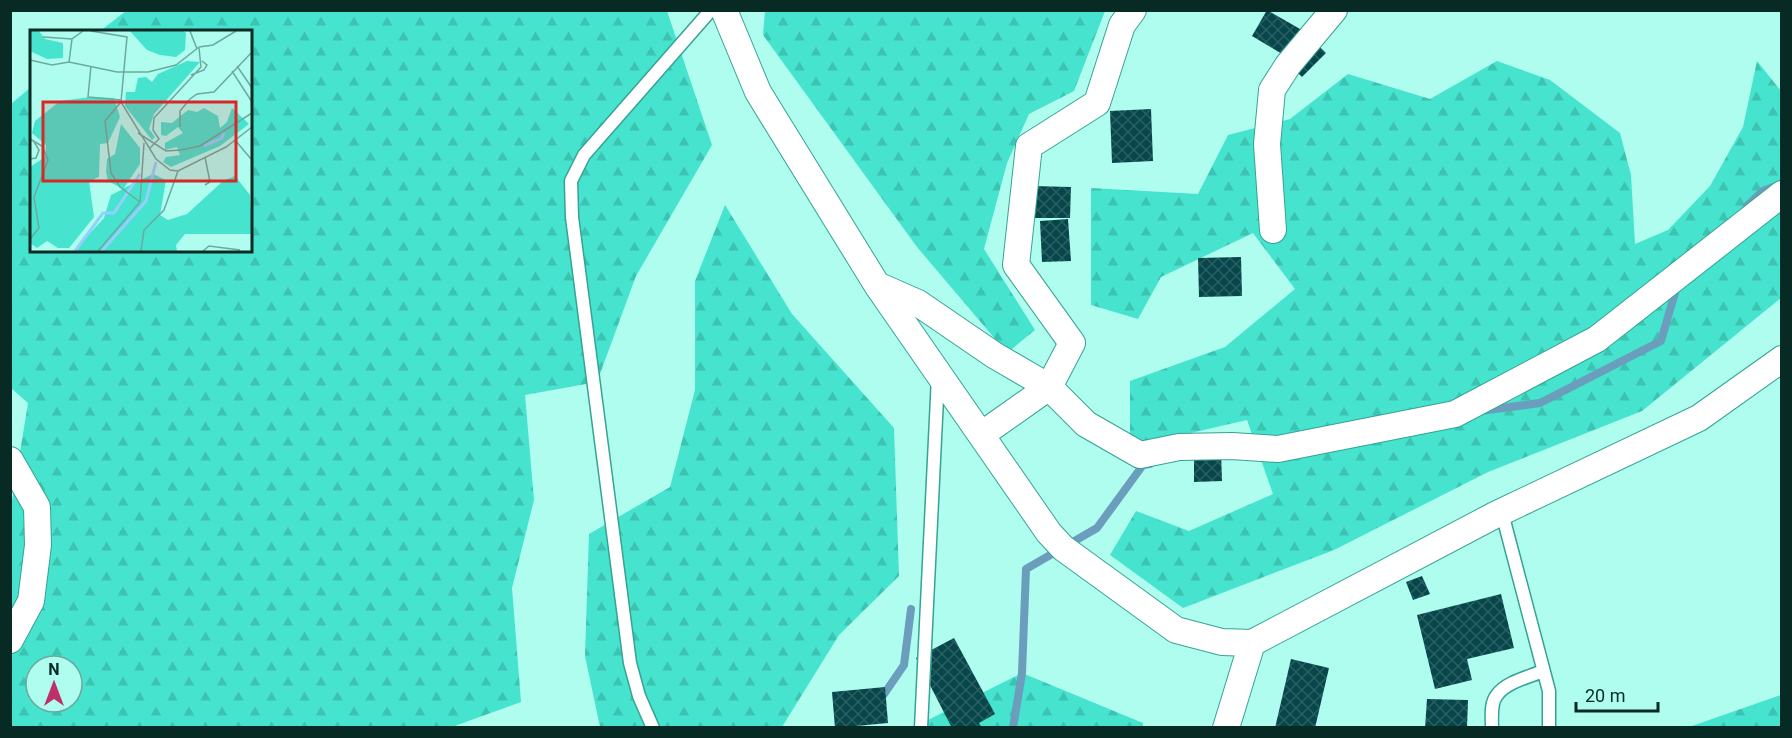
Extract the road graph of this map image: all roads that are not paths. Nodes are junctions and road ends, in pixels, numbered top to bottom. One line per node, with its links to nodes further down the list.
1 (711, 10): 17 (lane)
2 (724, 10): 7 (street)
3 (1132, 10): 10 (street)
4 (1334, 10): 6 (street)
5 (1782, 195): 10 (street)
6 (1273, 230)
7 (877, 285): 9 (street); 10 (street)
8 (1782, 359): 13 (street)
9 (938, 373): 11 (street); 18 (lane)
10 (1049, 387): 11 (street)
11 (981, 435): 15 (street)
12 (10, 460): 14 (street)
13 (1502, 513): 15 (street); 16 (lane)
14 (10, 640)
15 (1252, 643): 19 (street)
16 (1543, 670): 20 (lane); 21 (lane)
17 (654, 728)
18 (921, 728)
19 (1226, 728)
20 (1492, 728)
21 (1549, 728)

